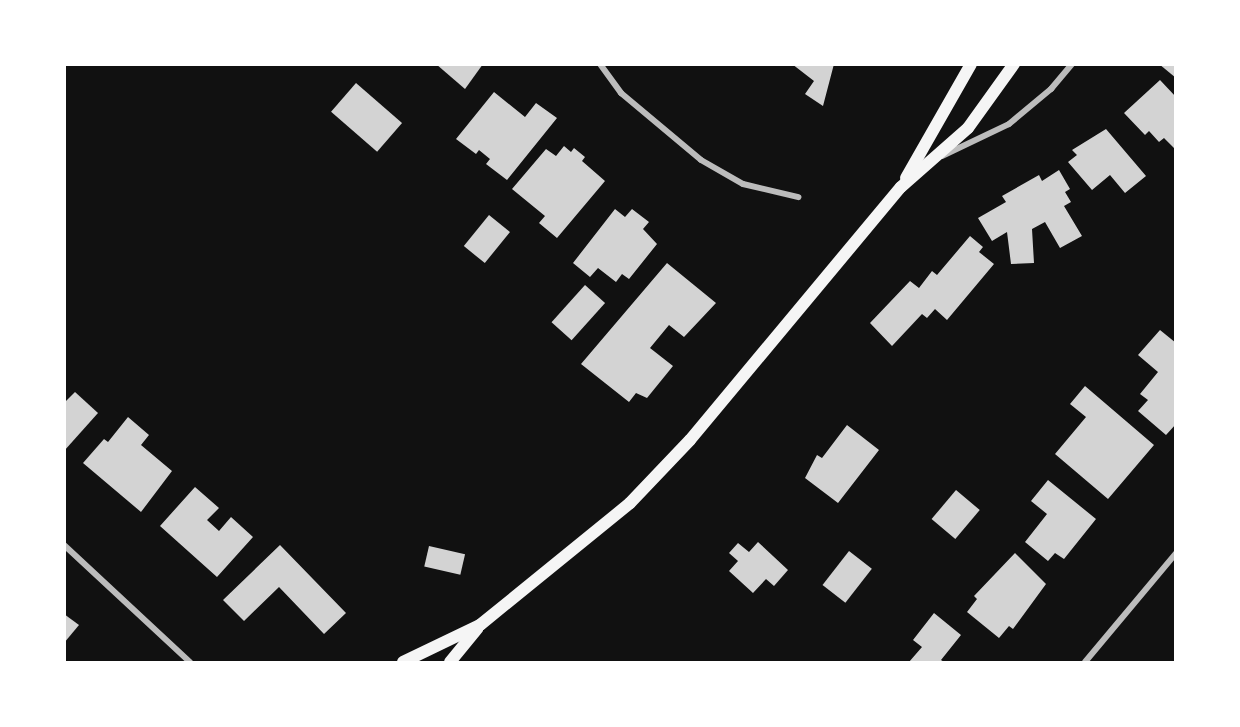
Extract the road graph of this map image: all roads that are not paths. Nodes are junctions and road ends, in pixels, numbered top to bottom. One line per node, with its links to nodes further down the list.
1 (600, 64): 7 (street)
2 (970, 64): 6 (main road)
3 (1014, 64): 5 (main road)
4 (1072, 64): 5 (street)
5 (930, 162): 6 (main road)
6 (901, 187): 10 (main road)
7 (798, 196)
8 (64, 545): 11 (street)
9 (1176, 553): 14 (street)
10 (480, 625): 12 (main road); 13 (main road)
11 (190, 663)
12 (403, 663)
13 (450, 663)
14 (1085, 663)

